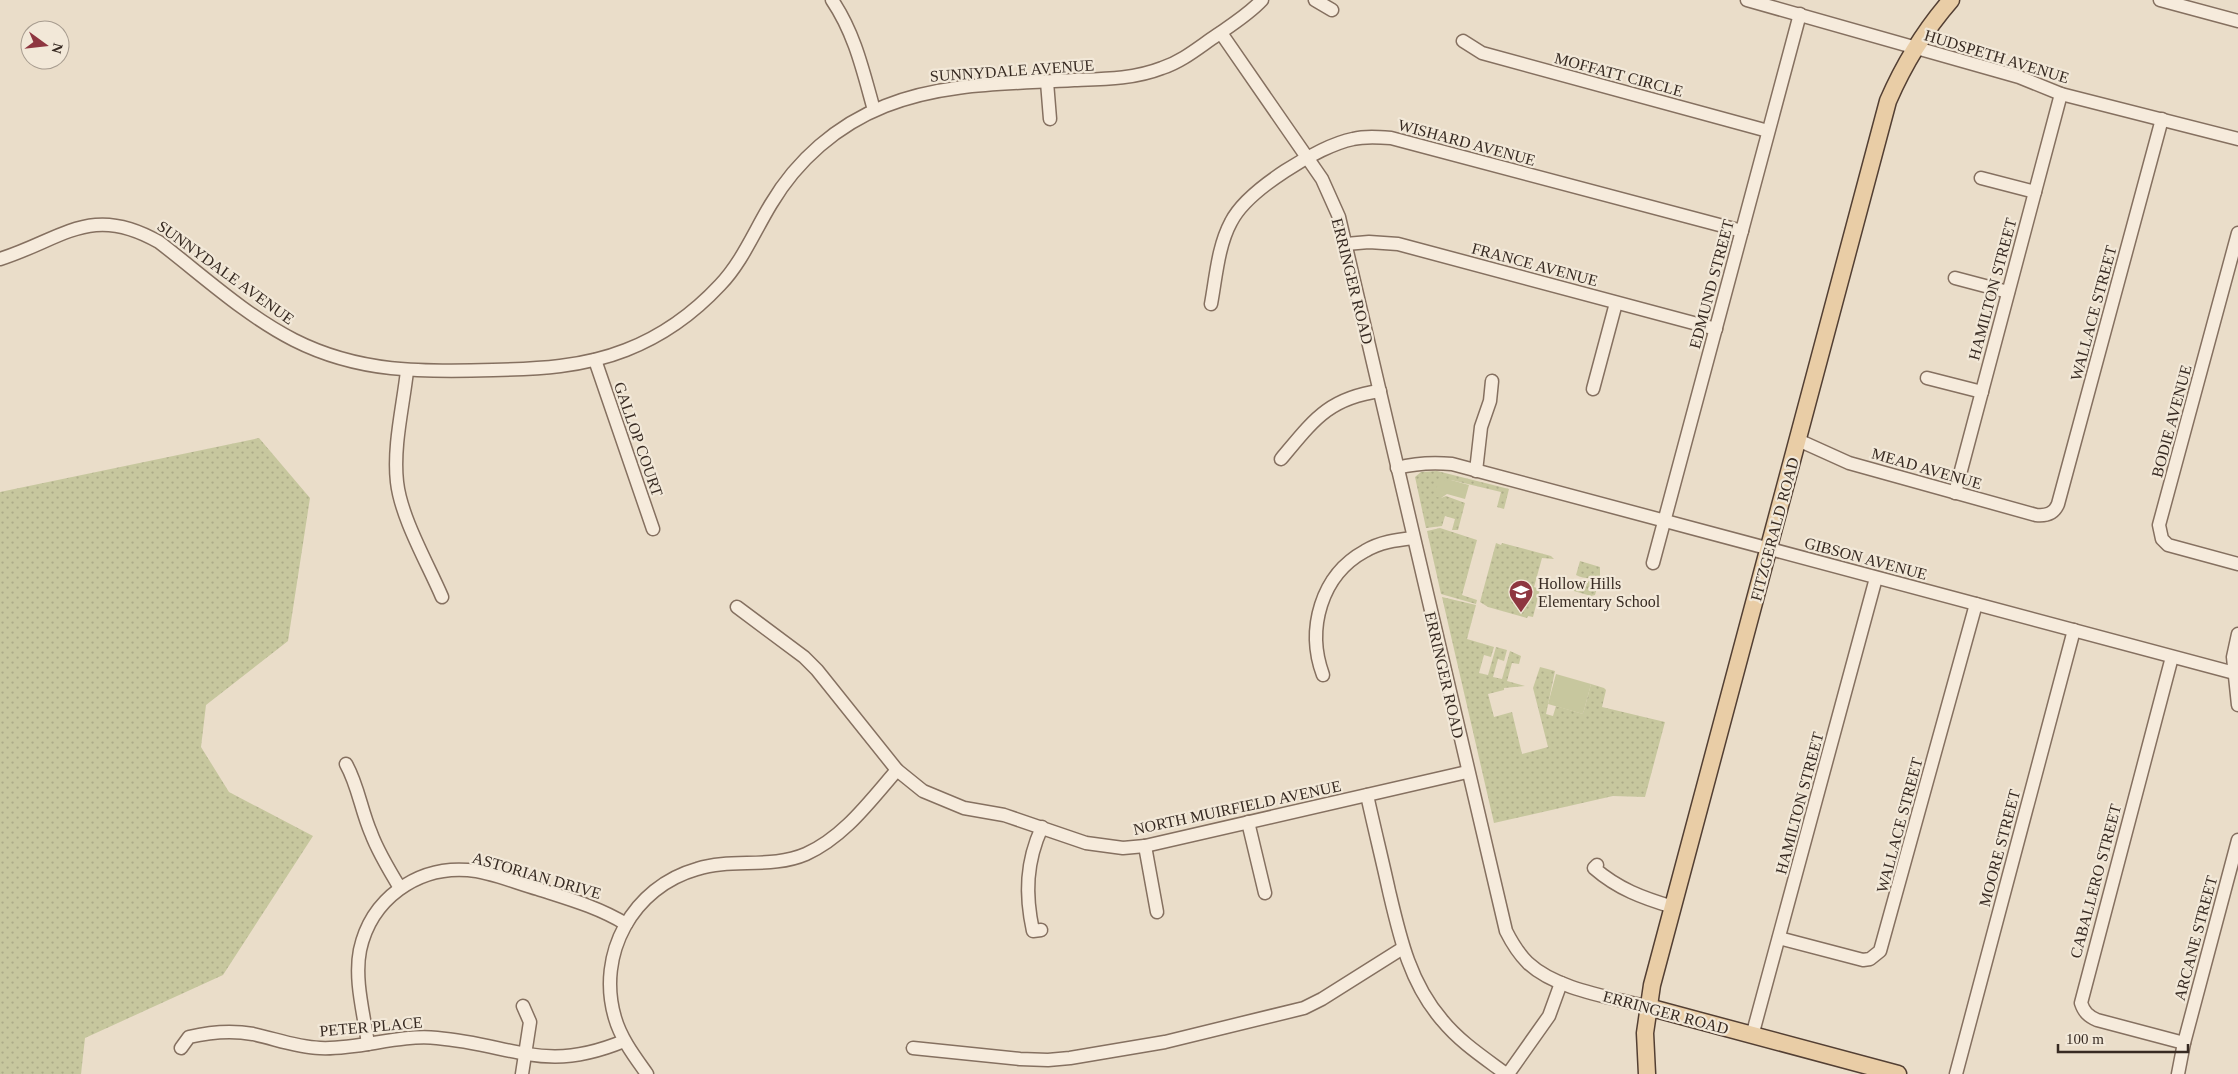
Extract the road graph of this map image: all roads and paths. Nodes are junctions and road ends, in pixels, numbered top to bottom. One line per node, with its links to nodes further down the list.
1 (832, 0): 16 (street)
2 (1262, 0): 11 (street, SUNNYDALE AVENUE)
3 (1315, 0): 8 (street)
4 (1747, 0): 9 (street, HUDSPETH AVENUE)
5 (1950, 0): 13 (main road, FITZGERALD ROAD)
6 (2160, 0): 7 (street)
7 (2199, 5): 10 (street)
8 (1332, 10)
9 (1800, 14): 13 (street, HUDSPETH AVENUE); 19 (street, EDMUND STREET)
10 (2238, 21)
11 (1221, 33): 14 (street, SUNNYDALE AVENUE); 21 (street, ERRINGER ROAD)
12 (1463, 41): 19 (street, MOFFATT CIRCLE)
13 (1915, 47): 15 (street, HUDSPETH AVENUE); 40 (main road, FITZGERALD ROAD)
14 (1047, 82): 16 (street, SUNNYDALE AVENUE); 18 (street)
15 (2061, 94): 17 (street, HUDSPETH AVENUE); 23 (street, HAMILTON STREET)
16 (874, 110): 33 (street, SUNNYDALE AVENUE)
17 (2162, 118): 20 (street, HUDSPETH AVENUE); 45 (street, WALLACE STREET)
18 (1050, 119)
19 (1768, 132): 24 (street, EDMUND STREET)
20 (2238, 139)
21 (1309, 158): 24 (street, WISHARD AVENUE); 26 (street, ERRINGER ROAD); 31 (street, WISHARD AVENUE)
22 (1981, 178): 23 (street)
23 (2035, 192): 29 (street, HAMILTON STREET)
24 (1742, 231): 32 (street, EDMUND STREET)
25 (2238, 234): 51 (street, BODIE AVENUE)
26 (1346, 244): 30 (street, FRANCE AVENUE); 38 (street, ERRINGER ROAD)
27 (0, 259): 34 (street, SUNNYDALE AVENUE)
28 (1955, 278): 29 (street)
29 (2008, 292): 39 (street, HAMILTON STREET)
30 (1616, 302): 32 (street, FRANCE AVENUE); 37 (street)
31 (1211, 304)
32 (1716, 329): 46 (street, EDMUND STREET)
33 (595, 360): 34 (street, SUNNYDALE AVENUE); 47 (street, GALLOP COURT)
34 (407, 371): 53 (street)
35 (1928, 378): 39 (street)
36 (1492, 381): 43 (street)
37 (1593, 389)
38 (1380, 390): 41 (street); 42 (street, ERRINGER ROAD)
39 (1982, 392): 44 (street, HAMILTON STREET)
40 (1798, 440): 44 (street, MEAD AVENUE); 49 (main road, FITZGERALD ROAD)
41 (1281, 459)
42 (1397, 468): 43 (street, GIBSON AVENUE); 48 (street, ERRINGER ROAD)
43 (1476, 471): 46 (street, GIBSON AVENUE)
44 (1954, 493): 45 (street, MEAD AVENUE)
45 (2051, 514)
46 (1664, 521): 49 (street, GIBSON AVENUE); 50 (street, EDMUND STREET)
47 (653, 529)
48 (1413, 538): 60 (street); 64 (street, ERRINGER ROAD)
49 (1768, 549): 52 (street, GIBSON AVENUE); 73 (main road, FITZGERALD ROAD)
50 (1653, 563)
51 (2238, 564)
52 (1876, 578): 54 (street, GIBSON AVENUE); 77 (street, HAMILTON STREET)
53 (442, 597)
54 (1976, 604): 56 (street, GIBSON AVENUE); 77 (street, WALLACE STREET)
55 (737, 607): 63 (street, NORTH MUIRFIELD AVENUE)
56 (2074, 630): 58 (street, GIBSON AVENUE); 94 (street, MOORE STREET)
57 (2238, 634): 59 (street)
58 (2172, 657): 59 (street, GIBSON AVENUE); 84 (street, CABALLERO STREET)
59 (2236, 674): 61 (street)
60 (1323, 675)
61 (2238, 705)
62 (346, 764): 71 (street)
63 (897, 770): 67 (street, NORTH MUIRFIELD AVENUE); 75 (street)
64 (1468, 772): 65 (street, NORTH MUIRFIELD AVENUE); 79 (street, ERRINGER ROAD)
65 (1367, 795): 66 (street, NORTH MUIRFIELD AVENUE); 78 (street)
66 (1248, 822): 69 (street, NORTH MUIRFIELD AVENUE); 72 (street)
67 (1042, 827): 69 (street, NORTH MUIRFIELD AVENUE); 76 (street)
68 (2238, 840): 84 (street, ARCANE STREET)
69 (1145, 846): 74 (street)
70 (1597, 865): 73 (street)
71 (400, 888): 75 (street, ASTORIAN DRIVE); 85 (street, ASTORIAN DRIVE)
72 (1265, 893)
73 (1673, 907): 81 (main road, FITZGERALD ROAD)
74 (1157, 912)
75 (626, 924): 83 (street)
76 (1041, 930)
77 (1779, 938): 82 (street, HAMILTON STREET)
78 (1402, 948): 87 (street); 91 (street)
79 (1561, 983): 81 (street, ERRINGER ROAD); 91 (street)
80 (523, 1006): 88 (street)
81 (1648, 1007): 82 (main road, ERRINGER ROAD); 92 (main road, FITZGERALD ROAD)
82 (1752, 1036): 93 (main road, ERRINGER ROAD)
83 (624, 1041): 88 (street, PETER PLACE); 90 (street)
84 (2184, 1043): 95 (street, ARCANE STREET)
85 (368, 1044): 86 (street, PETER PLACE); 88 (street, PETER PLACE)
86 (181, 1048)
87 (914, 1048)
88 (524, 1058): 89 (street)
89 (522, 1074)
90 (647, 1074)
91 (1507, 1074)
92 (1647, 1074)
93 (1898, 1074)
94 (1956, 1074)
95 (2178, 1074)

